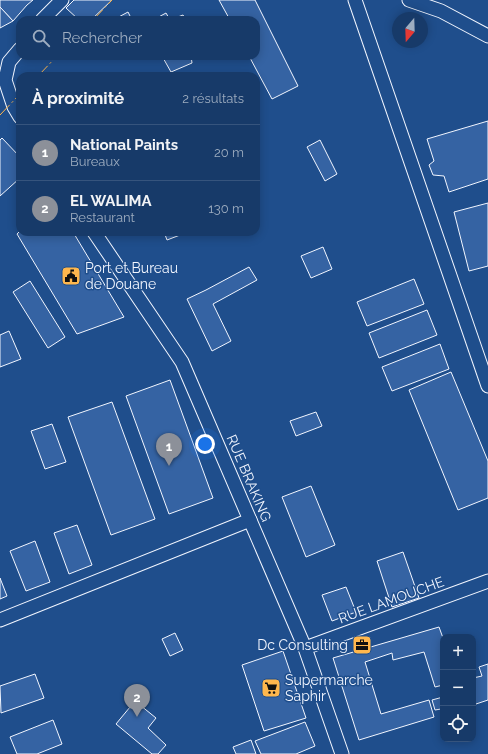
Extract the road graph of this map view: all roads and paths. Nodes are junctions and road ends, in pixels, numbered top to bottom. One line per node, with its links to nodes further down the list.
1 (62, 0): 4 (street)
2 (355, 0): 9 (street)
3 (409, 0): 5 (street)
4 (46, 16)
5 (488, 36)
6 (16, 53): 7 (street)
7 (16, 110)
8 (97, 236): 10 (street, RUE BRAKING)
9 (488, 386)
10 (250, 520): 12 (street); 13 (street, RUE BRAKING)
11 (488, 581): 13 (street, RUE LAMOUCHE)
12 (0, 620)
13 (305, 648): 14 (street, RUE BRAKING)
14 (342, 754)

